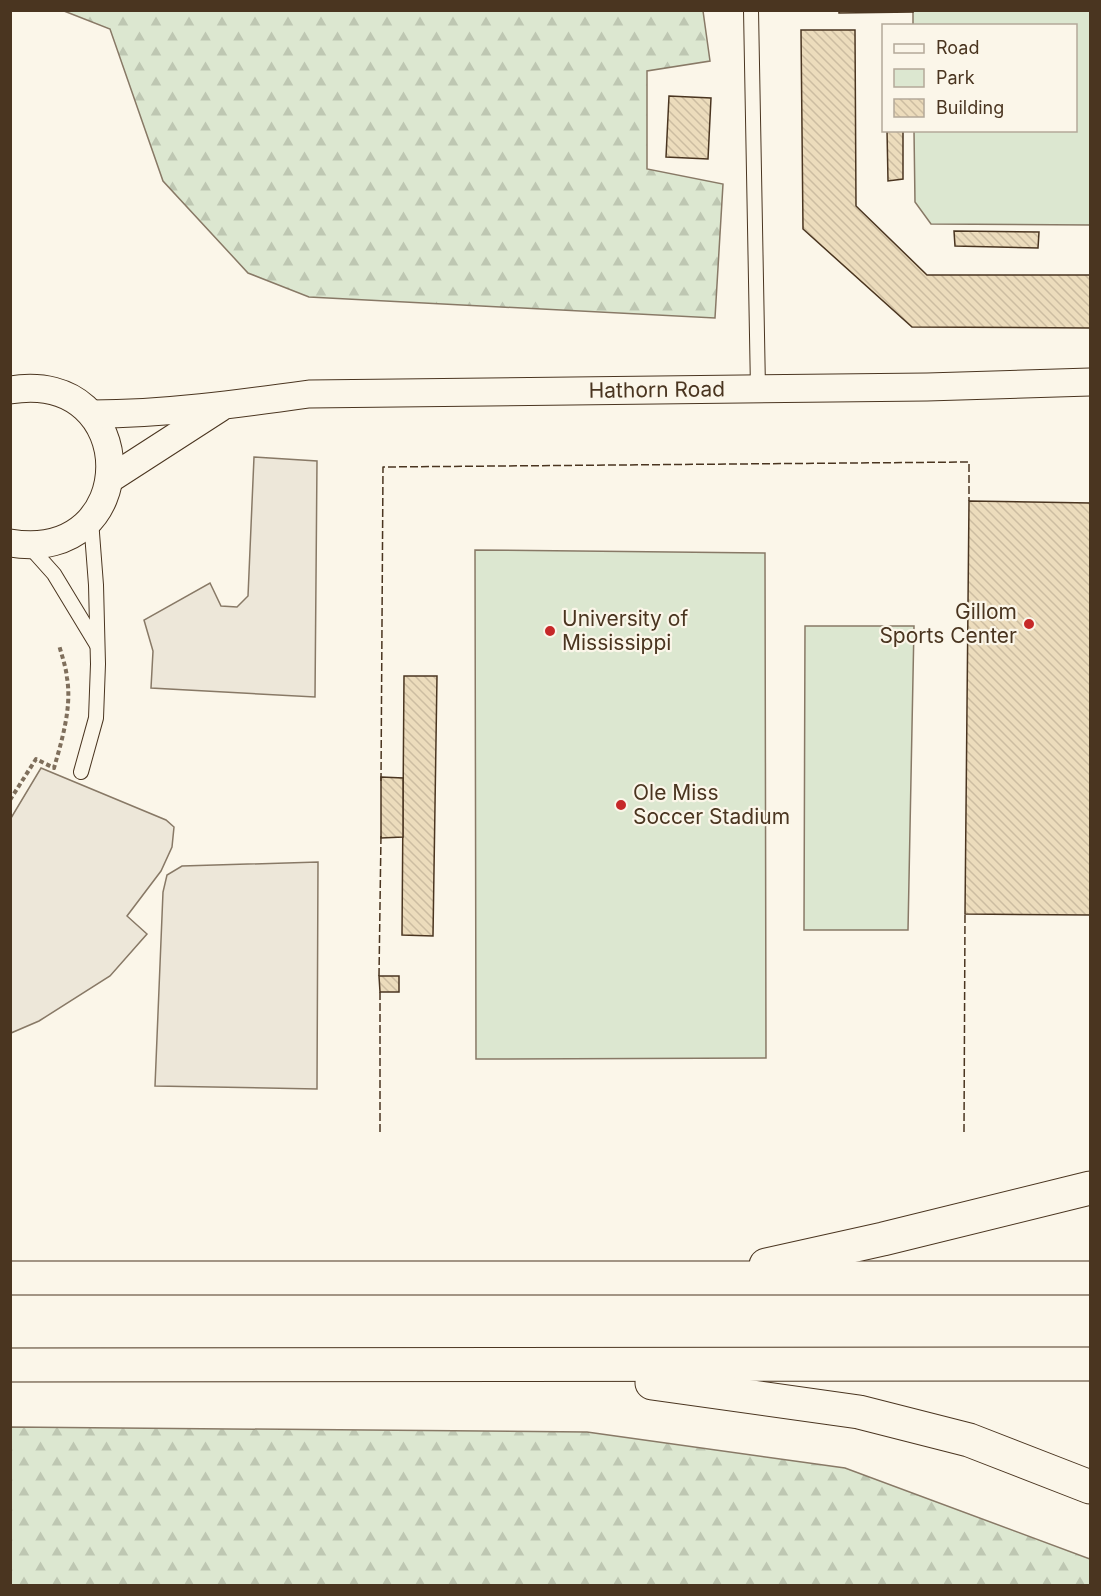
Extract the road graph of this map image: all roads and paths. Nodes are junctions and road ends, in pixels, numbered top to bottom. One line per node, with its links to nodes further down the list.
1 (752, 10): 4 (lane)
2 (17, 382): 6 (street)
3 (1090, 382): 4 (street, Hathorn Road)
4 (758, 389): 5 (street, Hathorn Road)
5 (222, 406): 6 (street, Hathorn Road); 7 (street, Hathorn Road)
6 (92, 414): 7 (street)
7 (110, 479): 8 (street)
8 (91, 520): 9 (street); 11 (lane)
9 (20, 544): 11 (lane)
10 (59, 645): 13 (path)
11 (98, 647): 12 (lane)
12 (81, 772)
13 (10, 800)
14 (1090, 1188): 16 (highway)
15 (10, 1278): 16 (highway)
16 (706, 1278): 17 (highway)
17 (1090, 1278)
18 (1090, 1364): 20 (highway)
19 (10, 1365): 20 (highway)
20 (514, 1366): 21 (highway)
21 (1090, 1486)

